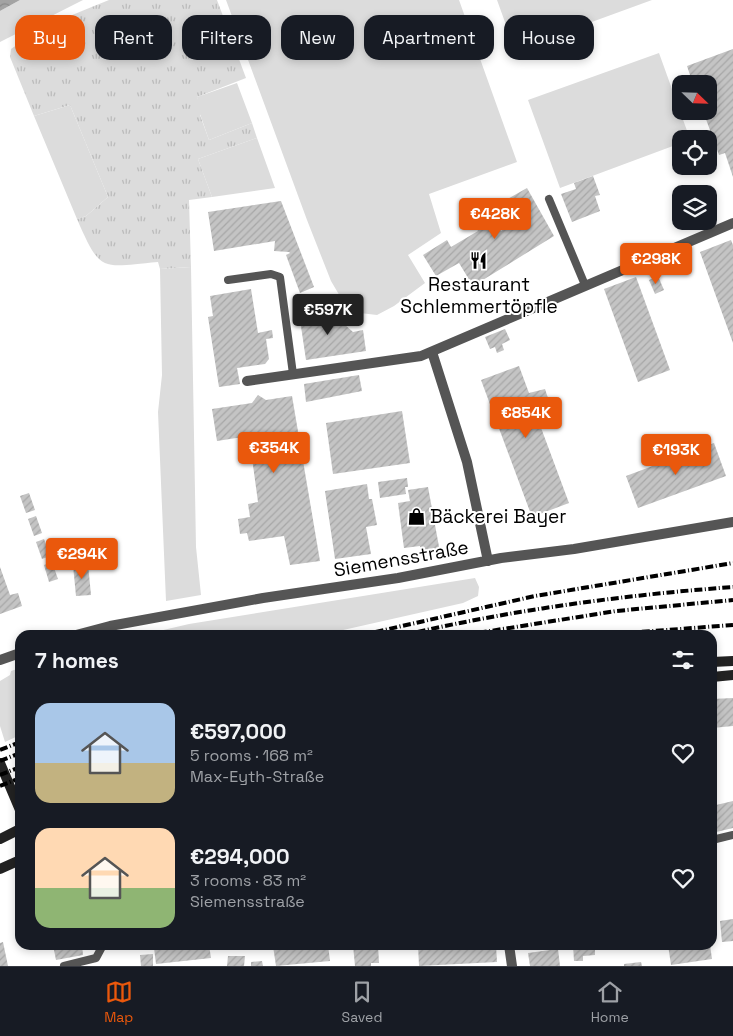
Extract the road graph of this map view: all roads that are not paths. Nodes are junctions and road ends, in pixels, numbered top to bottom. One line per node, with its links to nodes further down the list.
1 (549, 198): 4 (lane)
2 (733, 223): 4 (street)
3 (228, 280): 6 (lane)
4 (585, 285): 5 (street)
5 (432, 352): 6 (street); 9 (street)
6 (293, 374): 7 (street)
7 (247, 381)
8 (733, 522): 9 (street, Siemensstraße)
9 (488, 561): 10 (street, Siemensstraße)
10 (95, 630)
11 (15, 655): 12 (street)
12 (0, 660)
13 (733, 661): 14 (main road)
14 (717, 662)
15 (733, 675): 16 (main road)
16 (717, 677)
17 (0, 763): 18 (main road)
18 (15, 798)
19 (15, 832): 21 (main road)
20 (733, 836): 22 (lane)
21 (0, 839)
22 (717, 839)
23 (15, 862): 24 (main road)
24 (0, 869)
25 (100, 950): 27 (lane)
26 (510, 950): 28 (street)
27 (64, 966)
28 (512, 966)

